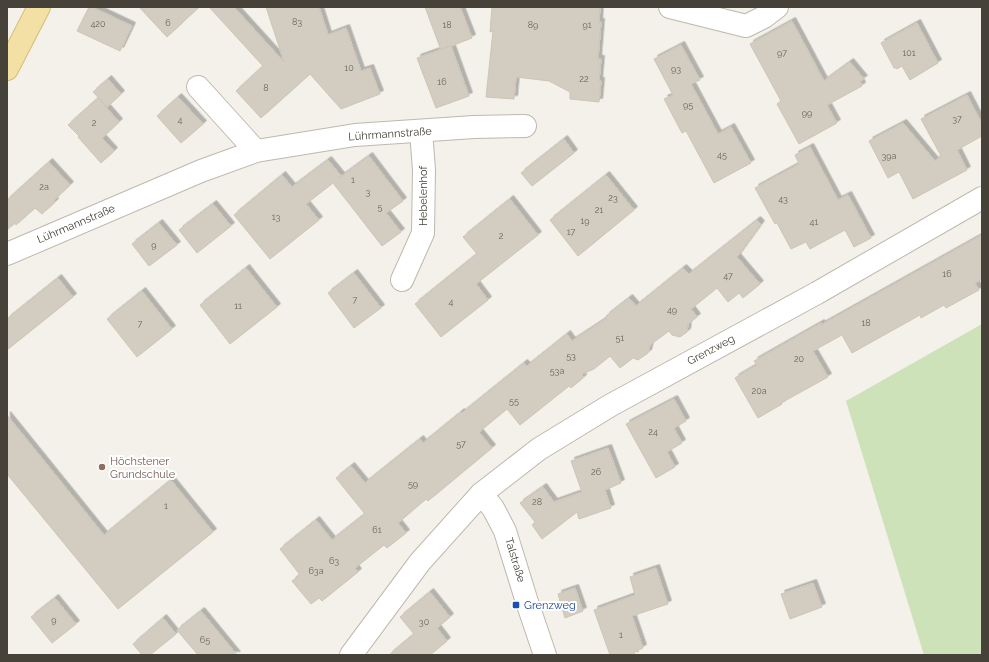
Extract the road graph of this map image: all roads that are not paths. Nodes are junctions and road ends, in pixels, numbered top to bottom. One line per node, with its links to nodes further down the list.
1 (39, 7): 4 (main road)
2 (670, 7): 3 (street)
3 (777, 7)
4 (7, 69)
5 (198, 87): 8 (street)
6 (525, 126): 7 (street, Lührmannstraße)
7 (421, 131): 8 (street, Lührmannstraße); 11 (street, Hebelenhof)
8 (256, 152): 10 (street, Lührmannstraße)
9 (982, 198): 12 (street, Grenzweg)
10 (7, 254)
11 (402, 280)
12 (481, 494): 13 (street, Grenzweg); 14 (street, Talstraße)
13 (352, 655)
14 (545, 655)

